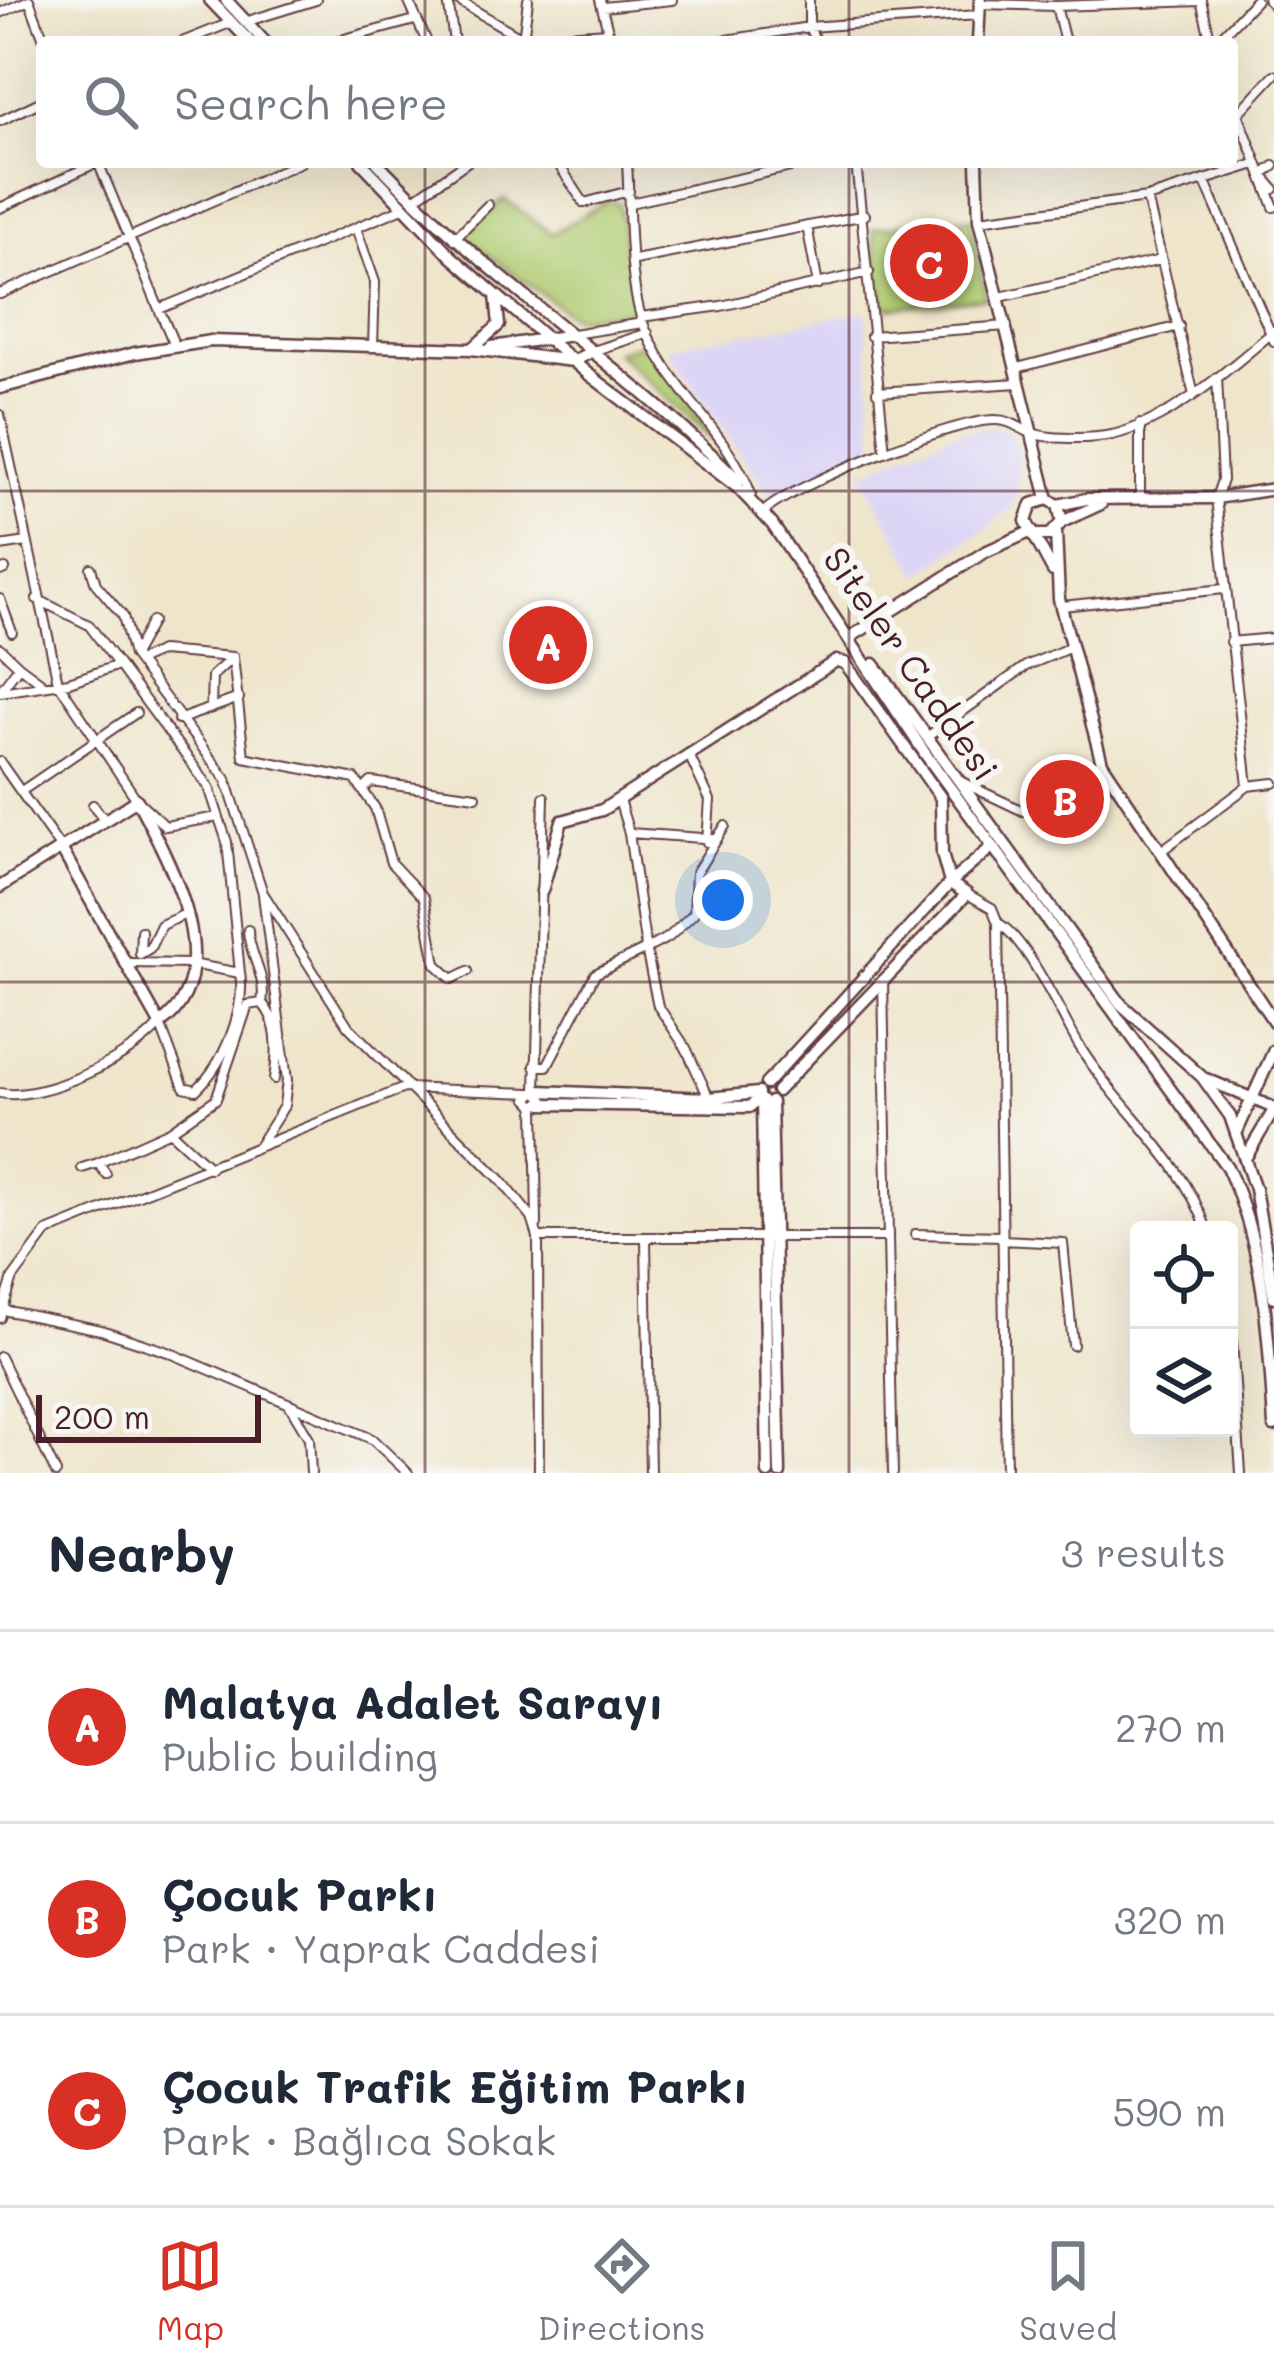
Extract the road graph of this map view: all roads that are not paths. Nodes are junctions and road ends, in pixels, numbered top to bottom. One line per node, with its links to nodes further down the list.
1 (210, 0): 20 (street)
2 (226, 0): 19 (street)
3 (316, 0): 19 (street)
4 (408, 0): 18 (street)
5 (452, 0): 28 (street); 29 (street)
6 (528, 0): 30 (street)
7 (672, 0): 13 (street)
8 (809, 0): 21 (street)
9 (1256, 0): 37 (street)
10 (1268, 0): 16 (street)
11 (28, 1): 17 (street); 22 (street)
12 (1201, 1): 15 (street); 36 (street)
13 (602, 3): 31 (street)
14 (979, 6): 15 (street); 21 (street); 34 (street)
15 (1055, 6): 35 (street)
16 (1274, 7)
17 (0, 13)
18 (415, 20): 26 (street); 27 (street)
19 (248, 21): 25 (street)
20 (230, 22): 23 (street); 24 (street)
21 (809, 27): 32 (street); 33 (street)
22 (43, 36)
23 (196, 36)
24 (244, 36)
25 (260, 36)
26 (355, 36)
27 (424, 36)
28 (454, 36)
29 (516, 36)
30 (524, 36)
31 (609, 36)
32 (752, 36)
33 (813, 36)
34 (978, 36)
35 (1063, 36)
36 (1211, 36)
37 (1219, 36)
38 (1274, 75): 40 (street)
39 (36, 104): 42 (street)
40 (1238, 104)
41 (1238, 117): 43 (street)
42 (0, 122)
43 (1256, 164): 56 (street); 57 (street)
44 (1274, 166): 56 (street)
45 (85, 168): 65 (street)
46 (100, 168): 70 (street)
47 (288, 168): 70 (street)
48 (368, 168): 62 (street)
49 (382, 168): 62 (street)
50 (459, 168): 62 (street)
51 (561, 168): 59 (street)
52 (627, 168): 59 (street)
53 (786, 168): 61 (street)
54 (857, 168): 66 (street)
55 (977, 168): 67 (street)
56 (1262, 175): 58 (street); 64 (street)
57 (1205, 182): 60 (street); 85 (street)
58 (1274, 189)
59 (629, 191): 61 (street)
60 (1147, 198): 67 (street); 73 (street)
61 (630, 203): 72 (street)
62 (408, 204): 69 (street); 71 (street, Siteler Caddesi); 76 (street, Siteler Caddesi)
63 (488, 205): 71 (street)
64 (1274, 207)
65 (0, 208)
66 (865, 215): 68 (street); 74 (street)
67 (979, 220): 78 (street)
68 (806, 226): 72 (street); 75 (street)
69 (356, 228): 79 (street); 89 (street)
70 (130, 240): 77 (street); 79 (street)
71 (453, 240): 87 (street, Siteler Caddesi)
72 (635, 260): 80 (street)
73 (1161, 260): 78 (street); 82 (street)
74 (869, 272): 75 (street); 84 (street)
75 (818, 285): 80 (street)
76 (491, 287): 86 (street, Siteler Caddesi); 90 (street)
77 (0, 294)
78 (1000, 297): 81 (street)
79 (159, 309): 88 (street)
80 (642, 320): 83 (street); 87 (street)
81 (1007, 326): 84 (street); 92 (street)
82 (1179, 326): 92 (street); 97 (street)
83 (648, 333): 87 (street); 104 (street)
84 (872, 336): 96 (street)
85 (1273, 336): 93 (street)
86 (550, 341): 87 (street); 90 (street); 91 (street, Siteler Caddesi)
87 (582, 343): 91 (street); 104 (street, Siteler Caddesi)
88 (175, 346): 89 (street); 95 (street)
89 (373, 346): 90 (street)
90 (471, 349): 91 (street)
91 (569, 357): 123 (street, Siteler Caddesi)
92 (1017, 368): 94 (street)
93 (1217, 377): 97 (street); 105 (street)
94 (1020, 383): 96 (street); 100 (street)
95 (0, 388)
96 (877, 392): 101 (street)
97 (1193, 392): 99 (street)
98 (0, 415): 113 (street)
99 (1140, 424): 100 (street); 106 (street)
100 (1030, 434): 101 (street); 102 (street)
101 (885, 452): 110 (street)
102 (1037, 465): 108 (street); 109 (street)
103 (1274, 489): 105 (street)
104 (751, 494): 110 (street, Siteler Caddesi)
105 (1216, 498): 106 (street); 117 (street)
106 (1140, 499): 107 (street)
107 (1109, 501): 108 (street); 111 (street)
108 (1053, 502): 109 (street); 111 (street)
109 (1032, 503): 112 (street)
110 (766, 510): 123 (street, Siteler Caddesi)
111 (1059, 527): 112 (street); 116 (street)
112 (1032, 529): 116 (street); 123 (street)
113 (26, 542): 114 (street); 119 (street)
114 (0, 547)
115 (91, 568): 129 (street)
116 (1051, 568): 120 (street)
117 (1224, 589): 120 (street); 125 (street)
118 (0, 599): 122 (street)
119 (37, 599): 130 (street); 132 (street)
120 (1062, 606): 126 (street)
121 (152, 621): 129 (street)
122 (12, 632)
123 (850, 635): 139 (street, Siteler Caddesi); 158 (street, Siteler Caddesi)
124 (1274, 638): 125 (street)
125 (1230, 642): 145 (street)
126 (1071, 646): 139 (street); 142 (street)
127 (0, 649): 131 (street)
128 (233, 656): 129 (street); 134 (street); 135 (street)
129 (135, 658): 137 (street)
130 (118, 665): 132 (street); 153 (street)
131 (19, 666): 133 (street); 133 (street)
132 (58, 682): 133 (street); 138 (street)
133 (43, 684)
134 (238, 698): 135 (street); 146 (street)
135 (211, 706): 137 (street)
136 (136, 713): 138 (street)
137 (178, 720): 164 (street)
138 (98, 736): 147 (street); 150 (street)
139 (927, 737): 143 (street, Siteler Caddesi)
140 (689, 755): 151 (street); 157 (street); 161 (street)
141 (0, 762): 147 (street)
142 (1102, 763): 143 (street); 160 (street)
143 (956, 780): 181 (street, Siteler Caddesi)
144 (1274, 784): 145 (street)
145 (1248, 786): 160 (street)
146 (365, 788): 148 (street); 173 (street)
147 (23, 790): 159 (street)
148 (476, 796)
149 (544, 797): 163 (street)
150 (137, 800): 153 (street); 154 (street); 166 (street)
151 (619, 800): 156 (street); 163 (street)
152 (93, 805): 154 (street)
153 (218, 817): 174 (street)
154 (106, 821): 159 (street)
155 (725, 826): 157 (street)
156 (629, 833): 157 (street); 170 (street)
157 (707, 844): 170 (street)
158 (993, 847): 161 (street); 193 (street, Siteler Caddesi)
159 (62, 850): 162 (street); 171 (street)
160 (1160, 852): 177 (street)
161 (950, 883): 165 (street); 185 (street)
162 (0, 887)
163 (542, 891): 180 (street)
164 (263, 892): 183 (street); 192 (street)
165 (967, 894): 167 (street); 175 (street)
166 (188, 913): 171 (street); 172 (street)
167 (998, 923): 200 (street); 205 (street)
168 (248, 930): 176 (street)
169 (141, 931): 171 (street)
170 (646, 949): 180 (street); 188 (street)
171 (135, 958): 172 (street); 178 (street)
172 (191, 964): 174 (street); 178 (street)
173 (468, 971)
174 (240, 973): 178 (street)
175 (883, 978): 185 (street); 203 (street)
176 (262, 1003): 182 (street); 190 (street)
177 (1274, 1022)
178 (160, 1024): 184 (street)
179 (1274, 1050): 186 (street)
180 (536, 1066): 187 (street)
181 (1202, 1077): 186 (street); 191 (street, Siteler Caddesi)
182 (274, 1078)
183 (404, 1088): 187 (street); 192 (street); 202 (street)
184 (0, 1093)
185 (766, 1095): 187 (street); 188 (street); 204 (street)
186 (1255, 1096): 189 (street); 191 (street)
187 (537, 1097): 188 (street); 202 (street)
188 (709, 1098)
189 (1274, 1109): 194 (street)
190 (170, 1131): 195 (street); 198 (street)
191 (1236, 1134): 193 (street); 194 (street, Siteler Caddesi)
192 (257, 1148): 198 (street)
193 (1215, 1149): 196 (street, Siteler Caddesi)
194 (1246, 1157): 196 (street); 207 (street, Siteler Caddesi)
195 (98, 1163): 197 (street); 199 (street)
196 (1227, 1167): 213 (street, Siteler Caddesi)
197 (82, 1168)
198 (210, 1168): 208 (street)
199 (106, 1174)
200 (1204, 1221)
201 (915, 1234): 205 (street)
202 (538, 1237): 206 (street); 217 (street)
203 (888, 1237): 204 (street); 221 (street)
204 (772, 1238): 206 (street); 219 (street); 220 (street)
205 (1002, 1238): 210 (street); 222 (street)
206 (646, 1240): 218 (street)
207 (1274, 1297)
208 (1, 1314): 212 (street)
209 (1231, 1329): 223 (street)
210 (1073, 1345)
211 (0, 1357): 214 (street)
212 (289, 1404): 215 (street); 216 (street)
213 (1274, 1426)
214 (56, 1473)
215 (310, 1473)
216 (408, 1473)
217 (539, 1473)
218 (650, 1473)
219 (768, 1473)
220 (780, 1473)
221 (893, 1473)
222 (1006, 1473)
223 (1241, 1473)

